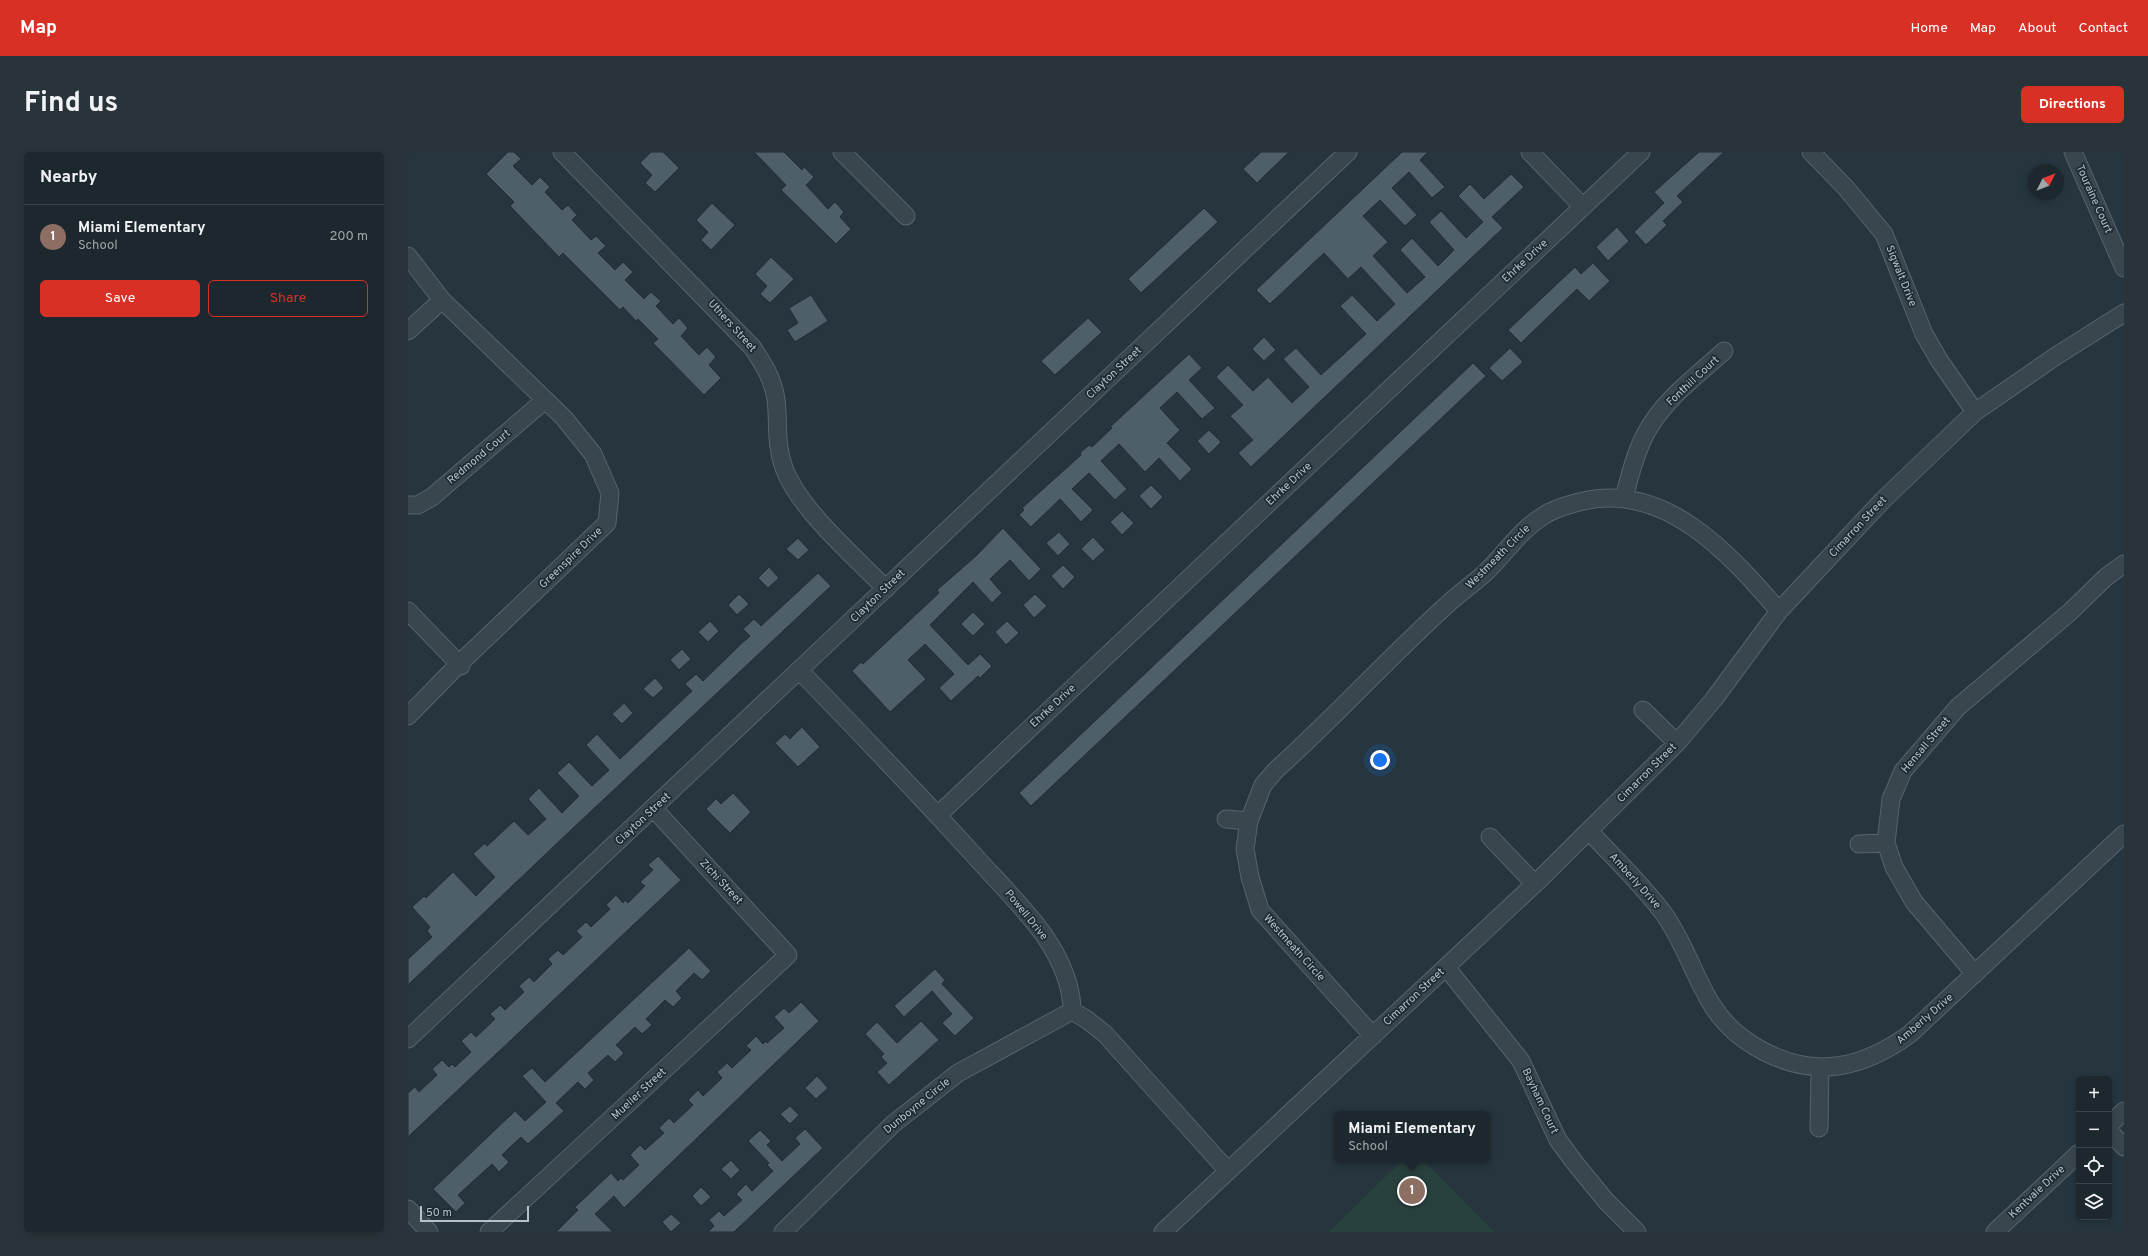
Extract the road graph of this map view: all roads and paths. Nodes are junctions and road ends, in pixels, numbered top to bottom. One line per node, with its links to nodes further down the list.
1 (562, 152): 21 (street, Uthers Street)
2 (842, 152): 9 (street)
3 (1348, 152): 21 (street, Clayton Street)
4 (1530, 152): 8 (street)
5 (1641, 152): 8 (street, Ehrke Drive)
6 (1810, 152): 17 (street, Sigwalt Drive)
7 (2073, 152): 11 (street, Touraine Court)
8 (1583, 207): 30 (street, Ehrke Drive)
9 (906, 216)
10 (408, 256): 12 (street, Greenspire Drive)
11 (2124, 268)
12 (442, 300): 14 (street); 16 (street, Greenspire Drive)
13 (2124, 313): 17 (street, Cimarron Street)
14 (408, 331)
15 (1724, 351): 18 (street, Fonthill Court)
16 (545, 400): 19 (street, Redmond Court); 24 (street, Greenspire Drive)
17 (1975, 412): 23 (street, Cimarron Street)
18 (1624, 497): 23 (street, Westmeath Circle); 32 (street, Westmeath Circle)
19 (408, 505)
20 (2124, 564): 36 (street, Hensall Street)
21 (886, 589): 25 (street, Clayton Street)
22 (408, 611): 24 (street)
23 (1779, 611): 28 (street, Cimarron Street)
24 (460, 665): 27 (street, Greenspire Drive)
25 (800, 671): 29 (street, Clayton Street); 30 (street, Powell Drive)
26 (1643, 710): 28 (street)
27 (408, 716)
28 (1677, 743): 33 (street, Cimarron Street)
29 (654, 809): 39 (street, Zichi Street); 44 (street, Clayton Street)
30 (938, 815): 42 (street, Powell Drive)
31 (1226, 819): 32 (street)
32 (1249, 821): 43 (street, Westmeath Circle)
33 (1589, 831): 38 (street, Cimarron Street); 45 (street, Amberly Drive)
34 (2124, 834): 41 (street, Amberly Drive)
35 (1490, 837): 38 (street)
36 (1886, 843): 37 (street); 41 (street, Hensall Street)
37 (1859, 844)
38 (1534, 882): 40 (street, Cimarron Street)
39 (788, 955): 55 (street, Mueller Street)
40 (1446, 967): 43 (street, Cimarron Street); 58 (street, Bayham Court)
41 (1975, 974): 45 (street, Amberly Drive)
42 (1072, 1011): 52 (street); 56 (street, Dunboyne Circle)
43 (1373, 1036): 52 (street, Cimarron Street)
44 (408, 1039)
45 (1820, 1068): 48 (street)
46 (2124, 1111): 47 (street)
47 (2112, 1122)
48 (1819, 1128)
49 (2112, 1134): 50 (street)
50 (2124, 1147)
51 (2076, 1156): 59 (street, Kentvale Drive)
52 (1228, 1171): 57 (street, Cimarron Street)
53 (408, 1209): 54 (street)
54 (429, 1232)
55 (489, 1232)
56 (783, 1232)
57 (1163, 1232)
58 (1637, 1232)
59 (1995, 1232)

